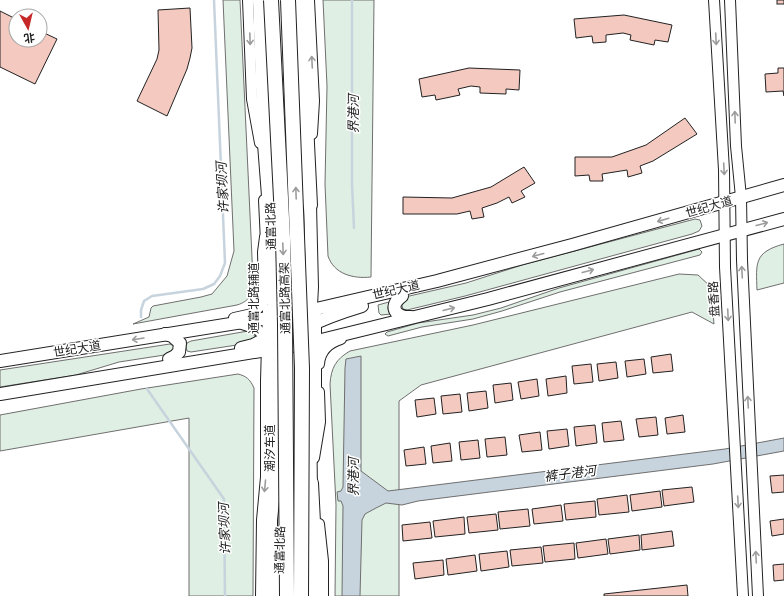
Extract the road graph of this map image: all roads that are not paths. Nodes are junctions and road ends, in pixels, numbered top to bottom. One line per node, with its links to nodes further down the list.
1 (248, 0): 11 (street, 通富北路辅道, one-way to 11)
2 (260, 0): 11 (highway)
3 (263, 0): 16 (main road, 通富北路)
4 (271, 0): 50 (highway, 通富北路高架, one-way to 50, bridge)
5 (288, 0): 51 (highway, 通富北路高架, one-way to 5, bridge)
6 (296, 0): 15 (main road)
7 (300, 0): 15 (highway)
8 (309, 0): 22 (street, one-way to 8)
9 (714, 0): 14 (street, 盘香路, one-way to 14)
10 (730, 0): 13 (street, one-way to 10)
11 (263, 147): 16 (highway); 20 (street, 通富北路辅道)
12 (784, 185): 13 (main road, 世纪大道)
13 (741, 197): 14 (main road, 世纪大道); 18 (street)
14 (725, 201): 19 (street, 盘香路); 21 (main road, 世纪大道, one-way to 21)
15 (310, 205): 22 (main road)
16 (270, 209): 20 (street); 29 (main road, 通富北路)
17 (784, 219): 18 (main road, one-way to 17)
18 (741, 230): 19 (main road); 56 (street, one-way to 18)
19 (725, 234): 27 (main road, one-way to 19); 55 (street, 盘香路, one-way to 55)
20 (265, 237): 24 (street); 29 (street, 通富北路辅道)
21 (520, 259): 25 (main road); 26 (main road, 世纪大道)
22 (314, 260): 23 (main road); 23 (main road)
23 (314, 286): 26 (main road)
24 (264, 293): 29 (street); 32 (street)
25 (402, 296): 28 (main road); 31 (main road)
26 (309, 310): 29 (main road, 世纪大道); 31 (main road); 34 (main road)
27 (432, 313): 28 (main road); 38 (street)
28 (414, 317): 33 (main road)
29 (271, 318): 30 (main road, 世纪大道); 34 (main road, 通富北路)
30 (237, 323): 32 (main road, 世纪大道); 34 (street)
31 (313, 324): 33 (main road); 35 (main road)
32 (169, 333): 36 (main road); 37 (main road, 世纪大道, one-way to 37)
33 (312, 342): 35 (main road); 38 (street); 43 (street); 45 (main road)
34 (270, 343): 35 (main road); 36 (main road); 39 (main road, 通富北路); 39 (street, 潮汐车道); 40 (main road)
35 (288, 346): 39 (main road)
36 (169, 359): 40 (main road)
37 (0, 361)
38 (318, 367): 43 (street)
39 (275, 373): 42 (main road, 通富北路); 42 (main road); 49 (street, 潮汐车道)
40 (36, 388): 41 (main road)
41 (0, 394)
42 (270, 414): 44 (main road, 通富北路); 46 (street, one-way to 46)
43 (316, 450): 45 (street); 54 (street)
44 (276, 462): 47 (highway); 48 (main road, 通富北路)
45 (311, 483): 52 (main road); 53 (highway)
46 (261, 596)
47 (270, 596)
48 (279, 596)
49 (283, 596)
50 (287, 596)
51 (301, 596)
52 (309, 596)
53 (315, 596)
54 (323, 596)
55 (743, 596)
56 (758, 596)

